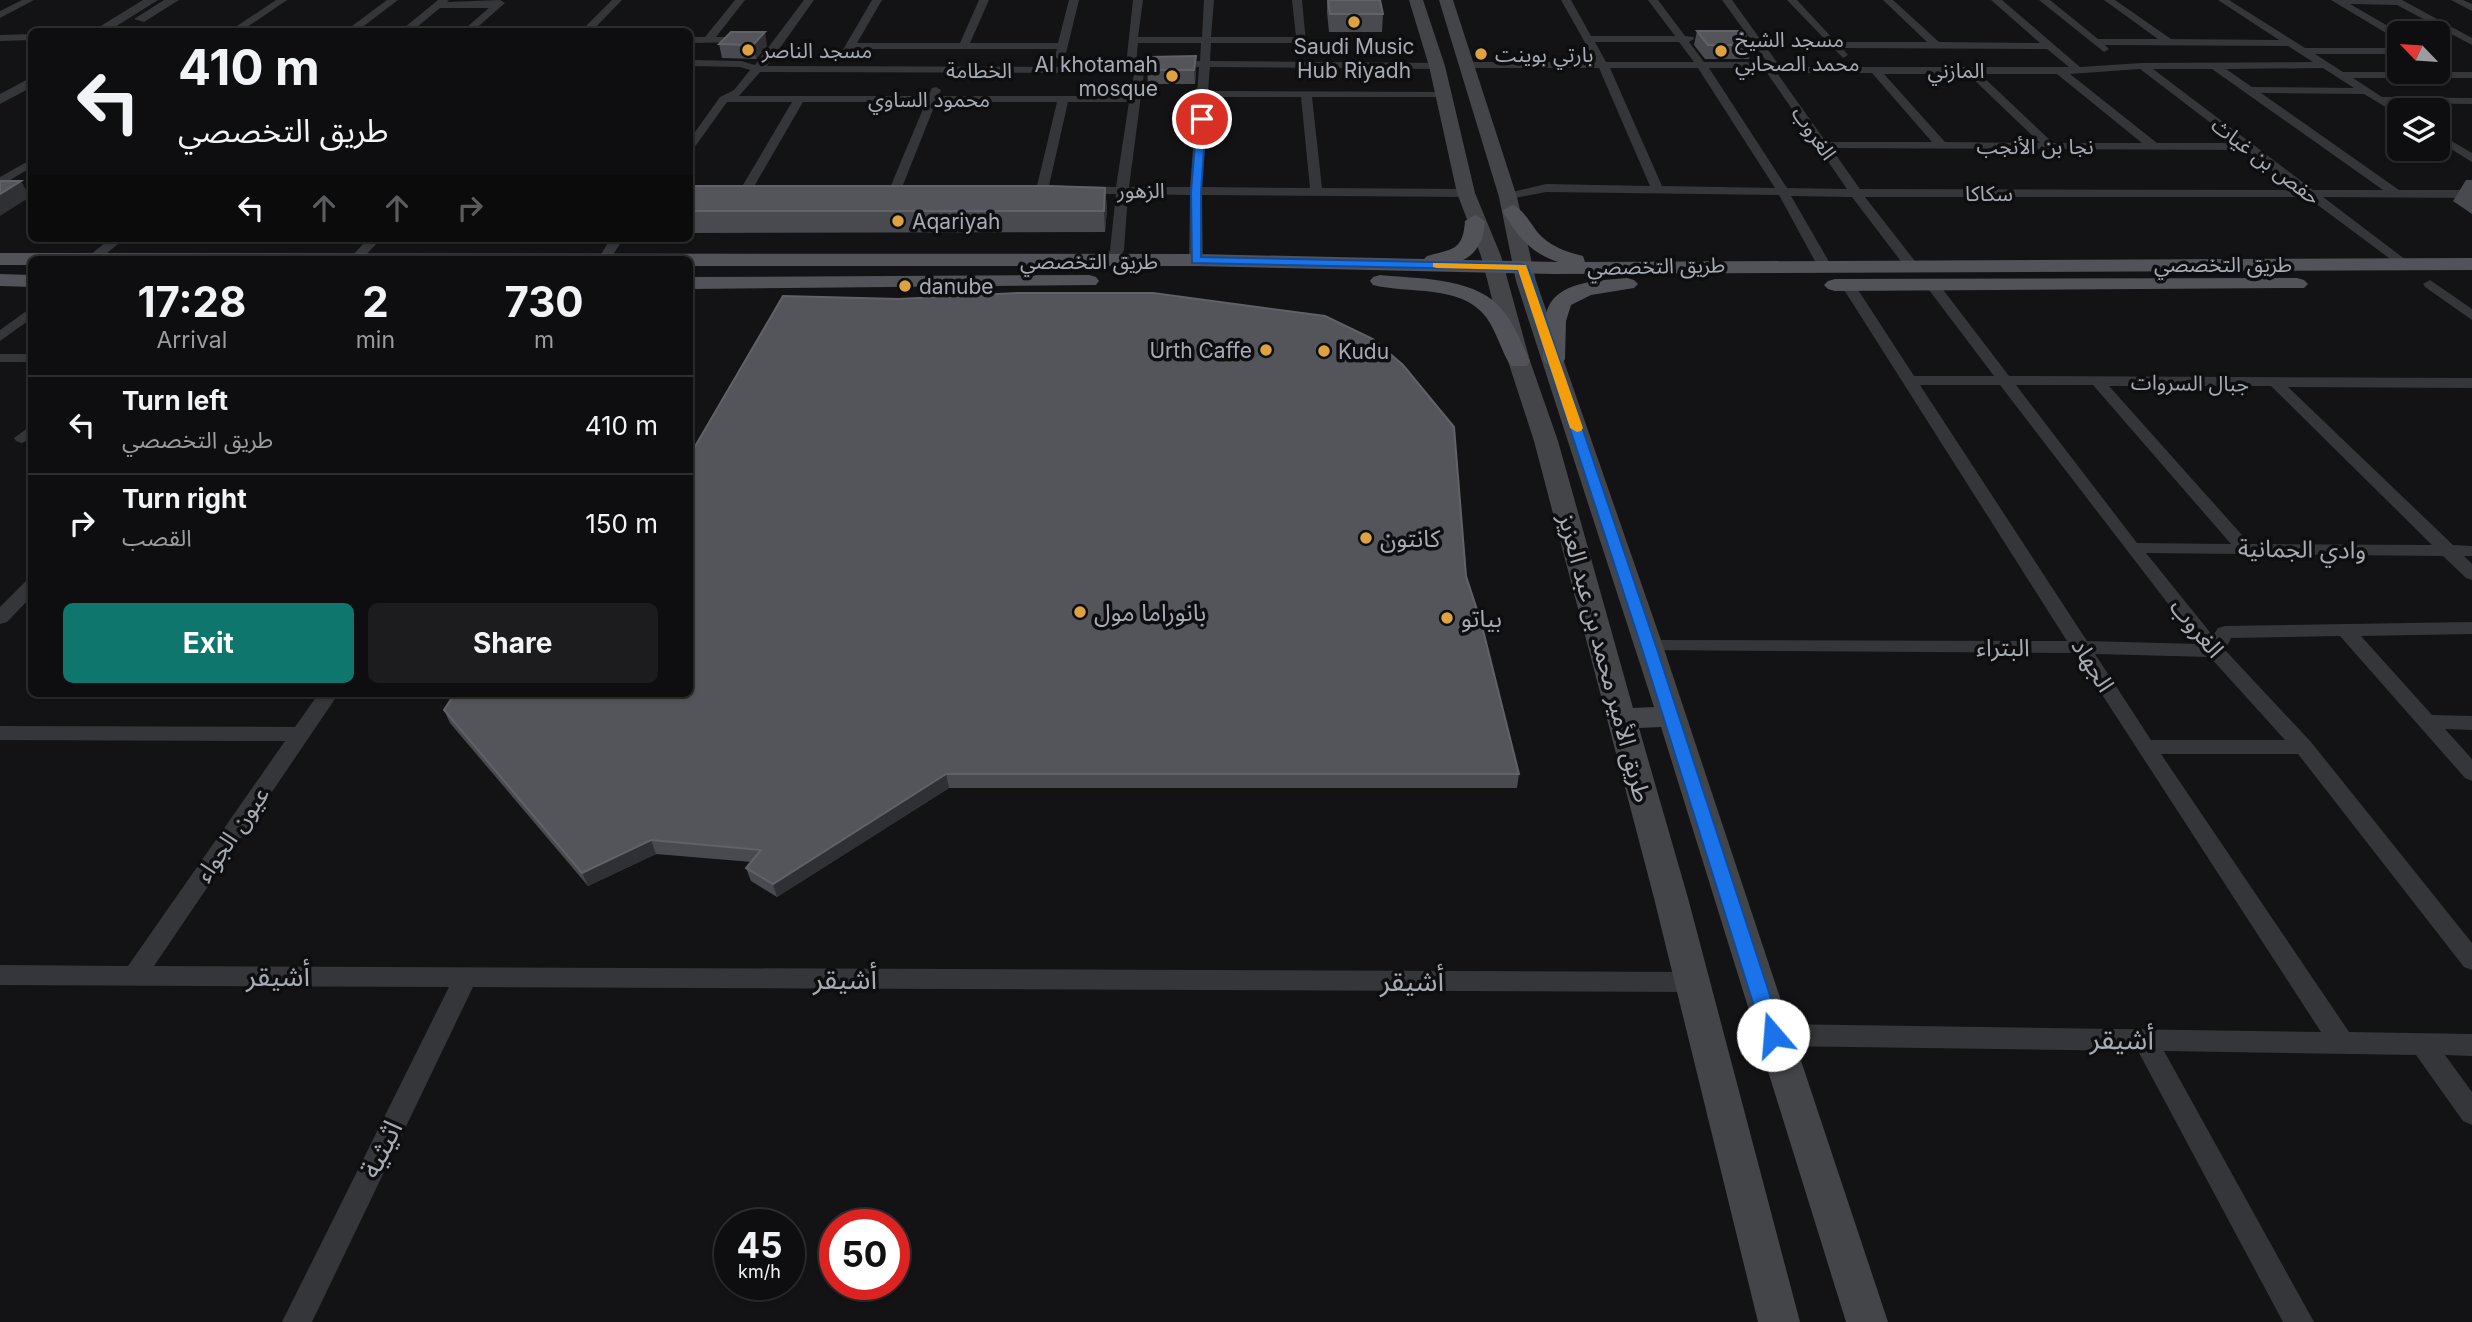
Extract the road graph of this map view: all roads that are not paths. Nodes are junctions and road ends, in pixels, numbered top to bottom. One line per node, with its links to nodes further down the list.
1 (29, 0): 32 (street)
2 (152, 0): 33 (street)
3 (173, 0): 34 (street)
4 (282, 0): 35 (street)
5 (393, 0): 36 (street)
6 (617, 0): 39 (street)
7 (740, 0): 45 (street)
8 (809, 0): 82 (street)
9 (877, 0): 62 (street)
10 (984, 0): 63 (street)
11 (1074, 0): 64 (street)
12 (1138, 0): 53 (street)
13 (1209, 0): 54 (street)
14 (1297, 0): 55 (street)
15 (1416, 0): 75 (main road, طريق الأمير محمد بن عبد العزيز)
16 (1446, 0): 71 (main road, طريق الأمير محمد بن عبد العزيز)
17 (1566, 0): 46 (street)
18 (1653, 0): 47 (street)
19 (1727, 0): 50 (street, الغروب)
20 (1792, 0): 60 (street)
21 (1888, 0): 61 (street)
22 (1996, 0): 65 (street)
23 (2044, 0): 56 (street)
24 (2109, 0): 57 (street)
25 (2222, 0): 59 (street)
26 (2456, 0): 31 (street)
27 (2337, 1): 28 (street); 40 (street)
28 (2396, 1): 41 (street)
29 (441, 3): 30 (street); 37 (street)
30 (500, 3): 38 (street)
31 (2472, 8)
32 (0, 15)
33 (104, 28)
34 (125, 28)
35 (239, 28)
36 (354, 28)
37 (409, 28)
38 (471, 28)
39 (589, 28)
40 (2387, 30)
41 (2460, 35): 42 (street); 58 (street)
42 (2472, 35)
43 (28, 37): 44 (street)
44 (0, 38)
45 (709, 39): 51 (street); 52 (street)
46 (1586, 39): 47 (street); 72 (street)
47 (1679, 39): 48 (street); 76 (street)
48 (1704, 39)
49 (1741, 39): 50 (street)
50 (1753, 39): 80 (street, الغروب)
51 (693, 40)
52 (757, 40)
53 (1133, 40): 54 (street); 79 (street)
54 (1207, 40): 55 (street); 69 (street)
55 (1301, 40): 70 (street)
56 (2096, 42): 57 (street); 81 (street)
57 (2168, 42): 59 (street)
58 (2472, 42)
59 (2290, 43): 66 (street)
60 (1835, 45): 61 (street); 87 (street)
61 (1936, 45): 65 (street)
62 (851, 46): 63 (street); 83 (street)
63 (964, 46): 64 (street)
64 (1062, 46): 84 (street)
65 (2048, 46): 85 (street)
66 (2304, 51): 67 (street); 74 (street)
67 (2387, 51)
68 (693, 63): 82 (street, الخطامة)
69 (1206, 64): 70 (street, الخطامة); 79 (street, الخطامة); 98 (street)
70 (1305, 65): 75 (street, الخطامة)
71 (1465, 65): 72 (street); 132 (main road, طريق الأمير محمد بن عبد العزيز)
72 (1603, 65): 76 (street); 120 (street)
73 (2214, 65): 74 (street, المازني); 77 (street, المازني); 96 (street)
74 (2326, 65): 92 (street)
75 (1437, 66): 100 (main road, طريق الأمير محمد بن عبد العزيز)
76 (1702, 66): 80 (street); 124 (street)
77 (2148, 66): 81 (street, المازني); 116 (street, حفص بن غياث)
78 (2450, 66): 93 (street)
79 (1133, 67): 84 (street, الخطامة); 104 (street)
80 (1772, 68): 87 (street, المازني); 112 (street, الغروب)
81 (2127, 68): 85 (street, المازني)
82 (758, 69): 83 (street, الخطامة); 102 (street)
83 (835, 69): 86 (street, الخطامة)
84 (1056, 69): 86 (street, الخطامة)
85 (2077, 69): 91 (street, المازني)
86 (946, 70): 103 (street)
87 (1854, 70): 88 (street, المازني)
88 (1875, 70): 89 (street, المازني); 113 (street)
89 (1969, 70): 91 (street, المازني); 114 (street)
90 (28, 71): 95 (street)
91 (2060, 71): 115 (street)
92 (2340, 75): 93 (street); 97 (street)
93 (2468, 75)
94 (28, 84): 105 (street)
95 (0, 87)
96 (2249, 90): 97 (street); 130 (street)
97 (2366, 91): 107 (street)
98 (1203, 94): 99 (street); 125 (street)
99 (1306, 94): 100 (street); 126 (street)
100 (1443, 94): 127 (main road, طريق الأمير محمد بن عبد العزيز)
101 (800, 98): 102 (street, محمود الساوي); 103 (street, محمود الساوي); 121 (street)
102 (724, 99): 110 (street)
103 (932, 99): 106 (street, محمود الساوي); 122 (street)
104 (1134, 99): 106 (street, محمود الساوي); 123 (street)
105 (0, 100)
106 (1063, 100): 123 (street, الزهور)
107 (2381, 100): 108 (street); 109 (street)
108 (2472, 101)
109 (2387, 104)
110 (693, 142)
111 (2450, 144): 117 (street)
112 (1822, 145): 113 (street, نجا بن الأنجب); 128 (street, الغروب)
113 (1941, 145): 114 (street, نجا بن الأنجب)
114 (2049, 145): 115 (street, نجا بن الأنجب)
115 (2153, 146): 116 (street, نجا بن الأنجب)
116 (2247, 147): 129 (street, حفص بن غياث)
117 (2472, 158)
118 (28, 166): 119 (street)
119 (4, 187)
120 (1657, 188): 124 (street, سكاكا); 132 (street, سكاكا)
121 (747, 190)
122 (895, 190)
123 (1122, 190): 125 (street, الزهور); 147 (street)
124 (1782, 190): 128 (street, سكاكا); 145 (street)
125 (1196, 192): 126 (street, الزهور); 141 (street)
126 (1316, 192): 127 (street, الزهور)
127 (1466, 193): 133 (main road, طريق الأمير محمد بن عبد العزيز)
128 (1856, 193): 129 (street, سكاكا); 143 (street, الغروب)
129 (2308, 193): 130 (street, سكاكا); 142 (street, حفص بن غياث)
130 (2395, 193): 131 (street, سكاكا)
131 (2472, 194)
132 (1511, 211): 133 (main road); 146 (main road); 149 (main road, طريق الأمير محمد بن عبد العزيز)
133 (1475, 220): 148 (main road); 149 (main road, طريق الأمير محمد بن عبد العزيز)
134 (114, 242): 136 (street)
135 (372, 242): 137 (street)
136 (95, 256)
137 (357, 256)
138 (0, 259): 139 (main road, طريق التخصصي)
139 (28, 259)
140 (693, 260): 147 (main road, طريق التخصصي)
141 (1196, 260): 147 (main road, طريق التخصصي); 148 (main road, طريق التخصصي)
142 (2400, 263): 143 (main road, طريق التخصصي); 144 (main road, طريق التخصصي)
143 (1911, 264): 145 (main road, طريق التخصصي)
144 (2472, 264)
145 (1824, 265): 146 (main road, طريق التخصصي)
146 (1650, 266): 149 (main road, طريق التخصصي)
147 (1111, 271): 153 (main road, طريق التخصصي)
148 (1376, 272): 149 (main road, طريق التخصصي); 152 (main road, طريق التخصصي); 165 (main road)
149 (1510, 274): 154 (main road, طريق التخصصي); 164 (main road, طريق الأمير محمد بن عبد العزيز); 165 (main road, طريق الأمير محمد بن عبد العزيز)
150 (0, 280): 151 (main road)
151 (28, 281)
152 (1205, 281)
153 (693, 283)
154 (1627, 284): 157 (main road, طريق التخصصي); 164 (main road)
155 (2430, 284): 156 (main road, طريق التخصصي); 158 (main road, طريق التخصصي); 160 (street)
156 (2472, 284)
157 (1848, 285): 158 (main road, طريق التخصصي); 166 (street, الجهاد)
158 (1933, 286): 167 (street, الغروب)
159 (28, 314): 161 (street)
160 (2472, 316)
161 (0, 337)
162 (0, 358): 163 (street)
163 (28, 358)
164 (1554, 359): 180 (main road, طريق الأمير محمد بن عبد العزيز)
165 (1519, 361): 185 (main road, طريق الأمير محمد بن عبد العزيز)
166 (1908, 380): 167 (street, جبال السروات); 181 (street, الجهاد)
167 (2001, 380): 168 (street, جبال السروات); 171 (street, الغروب)
168 (2098, 382): 169 (street, جبال السروات); 172 (street)
169 (2277, 384): 170 (street, جبال السروات); 173 (street)
170 (2470, 385)
171 (2132, 548): 172 (street, وادي الجمانية); 182 (street, الغروب)
172 (2244, 548): 173 (street, وادي الجمانية)
173 (2450, 551): 174 (street, وادي الجمانية); 175 (street)
174 (2472, 551)
175 (2472, 574)
176 (28, 589): 177 (street)
177 (0, 618)
178 (2472, 628): 179 (street)
179 (2344, 629): 182 (street); 186 (street)
180 (1648, 646): 181 (street, البتراء); 184 (main road, طريق الأمير محمد بن عبد العزيز)
181 (2082, 647): 182 (street, البتراء); 190 (street, الجهاد)
182 (2215, 651): 191 (street, الغروب)
183 (326, 697): 189 (street, عيون الجواء)
184 (1671, 717): 185 (main road); 198 (main road, طريق الأمير محمد بن عبد العزيز)
185 (1622, 718): 197 (main road, طريق الأمير محمد بن عبد العزيز)
186 (2427, 722): 187 (street); 192 (street)
187 (2472, 723)
188 (0, 733): 189 (street)
189 (301, 734): 195 (street, عيون الجواء)
190 (2145, 747): 191 (street); 200 (street, الجهاد)
191 (2304, 747): 193 (street, الغروب)
192 (2472, 773)
193 (2472, 960)
194 (0, 975): 195 (street, أشيقر)
195 (134, 976): 196 (street, أشيقر)
196 (466, 977): 197 (street, أشيقر); 204 (street, اثيثية)
197 (1691, 982): 205 (main road, طريق الأمير محمد بن عبد العزيز)
198 (1773, 1035): 199 (street, أشيقر); 206 (main road, طريق الأمير محمد بن عبد العزيز)
199 (2144, 1039): 200 (street, أشيقر); 207 (street)
200 (2342, 1043): 201 (street, أشيقر)
201 (2423, 1043): 202 (street, أشيقر); 203 (street)
202 (2472, 1045)
203 (2472, 1113)
204 (297, 1322)
205 (1779, 1322)
206 (1867, 1322)
207 (2299, 1322)

